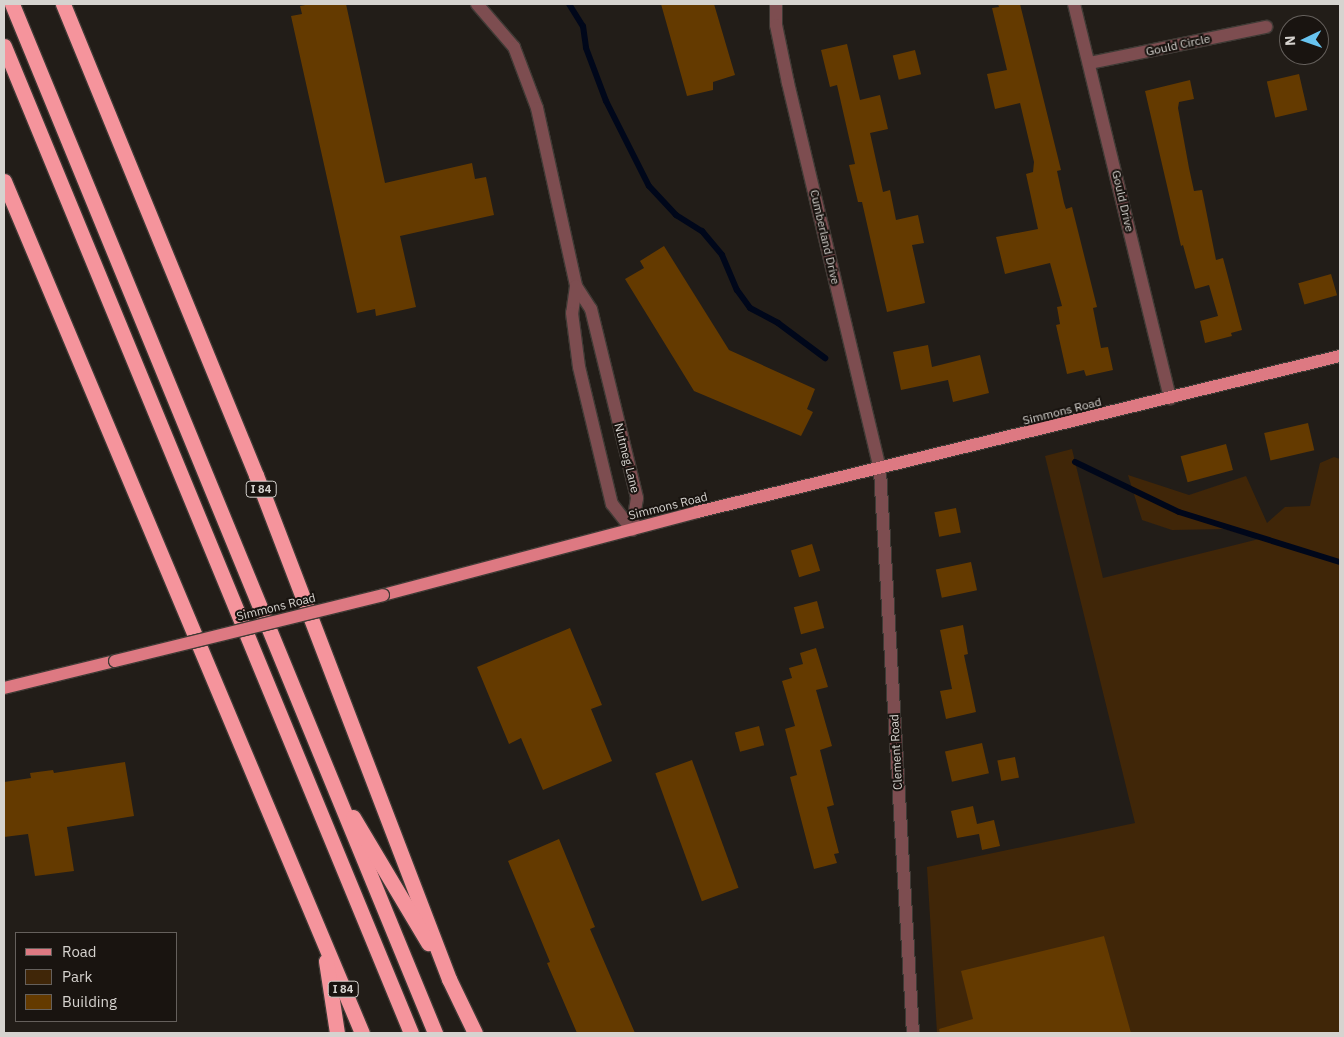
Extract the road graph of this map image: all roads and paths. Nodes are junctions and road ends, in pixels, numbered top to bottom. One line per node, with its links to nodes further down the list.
1 (12, 4): 18 (highway)
2 (63, 4): 20 (highway, I 84)
3 (477, 4): 10 (street, Nutmeg Lane)
4 (776, 4): 15 (street, Cumberland Drive)
5 (1074, 4): 8 (street, Gould Drive)
6 (1266, 27): 8 (street, Gould Circle)
7 (4, 46): 23 (highway)
8 (1090, 63): 14 (street, Gould Drive)
9 (4, 181): 19 (highway, I 84)
10 (576, 286): 11 (street, Nutmeg Lane); 12 (street, Nutmeg Lane)
11 (596, 330): 12 (street); 16 (street, Nutmeg Lane)
12 (574, 331): 16 (street, Nutmeg Lane)
13 (1340, 356): 14 (main road, Simmons Road)
14 (1170, 399): 15 (main road, Simmons Road)
15 (880, 470): 16 (main road, Simmons Road); 26 (street, Clement Road)
16 (632, 530): 17 (main road, Simmons Road, bridge)
17 (4, 688)
18 (338, 799): 20 (highway); 24 (highway)
19 (324, 945): 21 (highway); 22 (highway, I 84)
20 (450, 979): 25 (highway, I 84)
21 (337, 1033)
22 (362, 1033)
23 (410, 1033)
24 (435, 1033)
25 (475, 1033)
26 (912, 1033)

